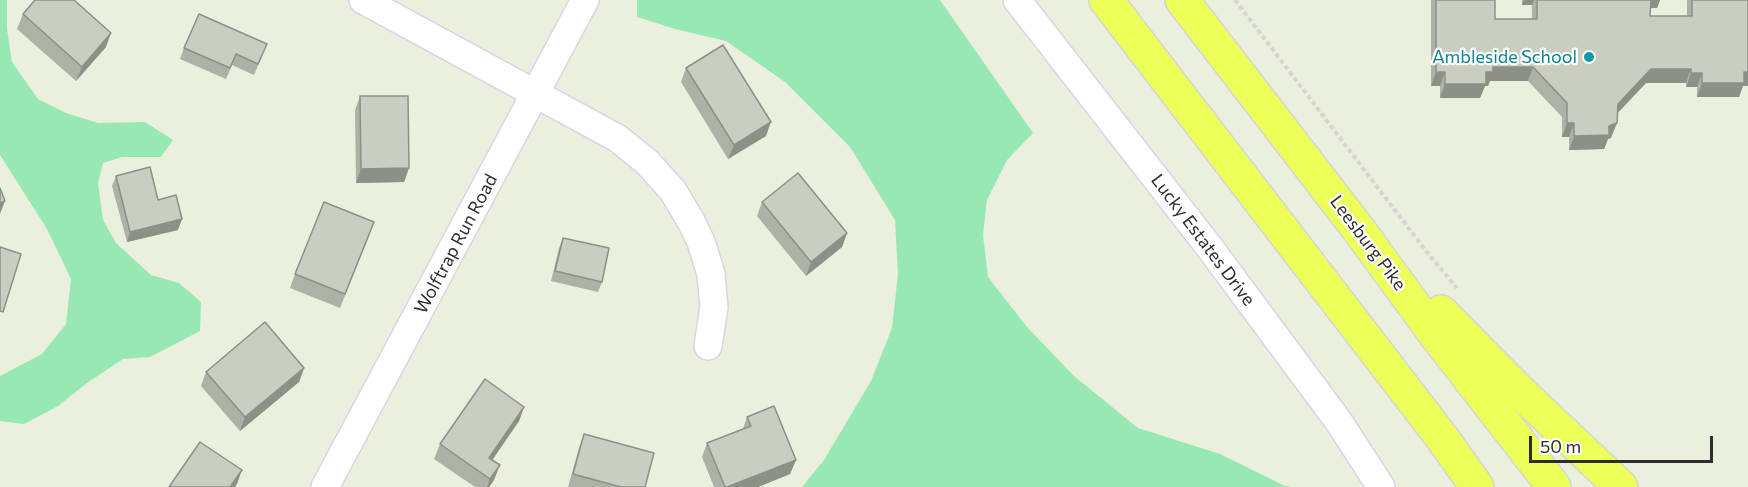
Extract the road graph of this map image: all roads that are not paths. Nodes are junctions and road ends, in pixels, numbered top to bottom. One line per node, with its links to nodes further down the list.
1 (363, 0): 6 (street)
2 (585, 0): 6 (street, Wolftrap Run Road)
3 (1017, 0): 10 (street, Lucky Estates Drive)
4 (1106, 0): 11 (highway)
5 (1182, 0): 7 (highway, Leesburg Pike)
6 (537, 94): 8 (street); 9 (street, Wolftrap Run Road)
7 (1359, 230): 12 (highway, Leesburg Pike); 13 (highway)
8 (708, 346)
9 (325, 487)
10 (1381, 487)
11 (1477, 487)
12 (1554, 487)
13 (1621, 487)

